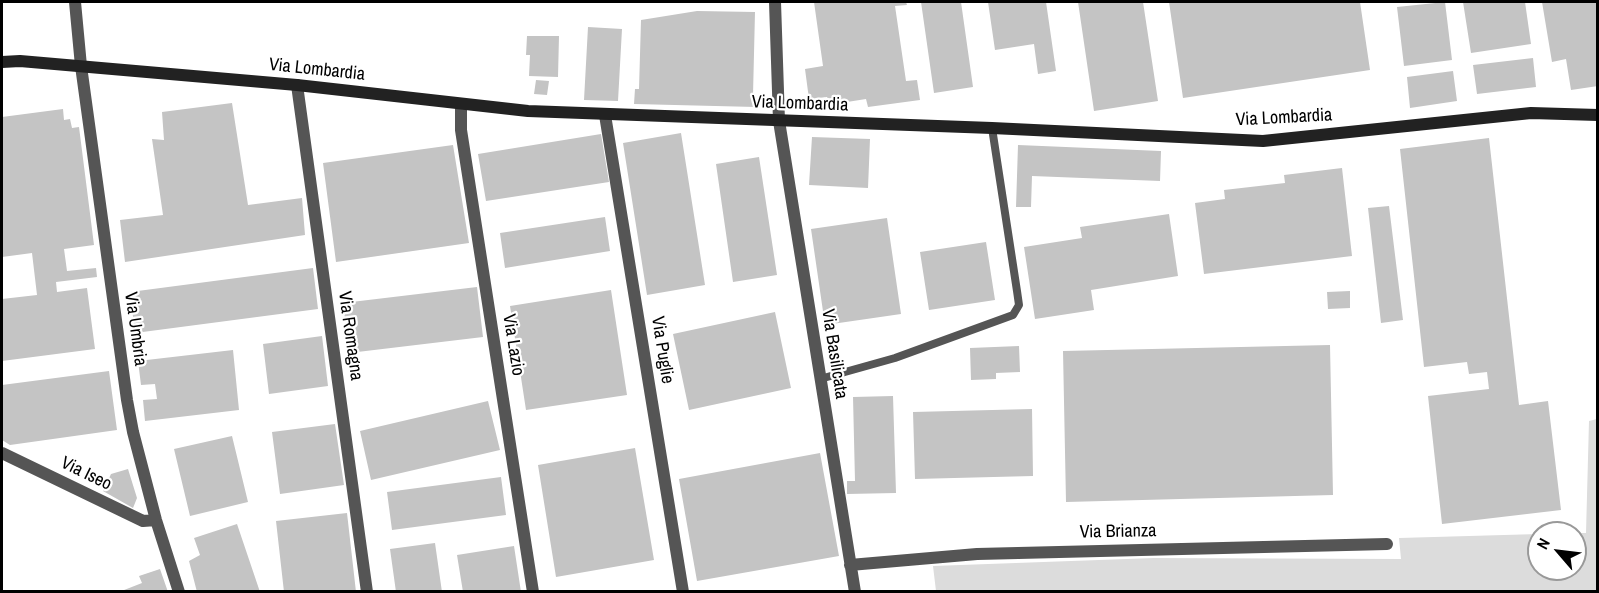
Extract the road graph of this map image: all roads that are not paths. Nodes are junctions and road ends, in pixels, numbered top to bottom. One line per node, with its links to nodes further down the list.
1 (75, 2): 4 (street, Via Umbria)
2 (775, 2): 9 (street, Via Basilicata)
3 (2, 62): 4 (street, Via Lombardia)
4 (81, 66): 5 (street, Via Lombardia); 13 (street, Via Umbria)
5 (297, 85): 6 (street, Via Lombardia); 17 (street, Via Romagna)
6 (461, 104): 7 (street, Via Lombardia); 18 (street, Via Lazio)
7 (605, 115): 9 (street, Via Lombardia); 19 (street, Via Puglie)
8 (1598, 115): 10 (street, Via Lombardia)
9 (780, 121): 10 (street, Via Lombardia); 11 (street, Via Basilicata)
10 (992, 128): 11 (lane)
11 (820, 379): 15 (street, Via Basilicata)
12 (2, 453): 13 (street, Via Iseo)
13 (156, 520): 16 (street, Via Umbria)
14 (1388, 544): 15 (street, Via Brianza)
15 (850, 565): 20 (street, Via Basilicata)
16 (179, 591)
17 (367, 591)
18 (533, 591)
19 (683, 591)
20 (855, 591)

